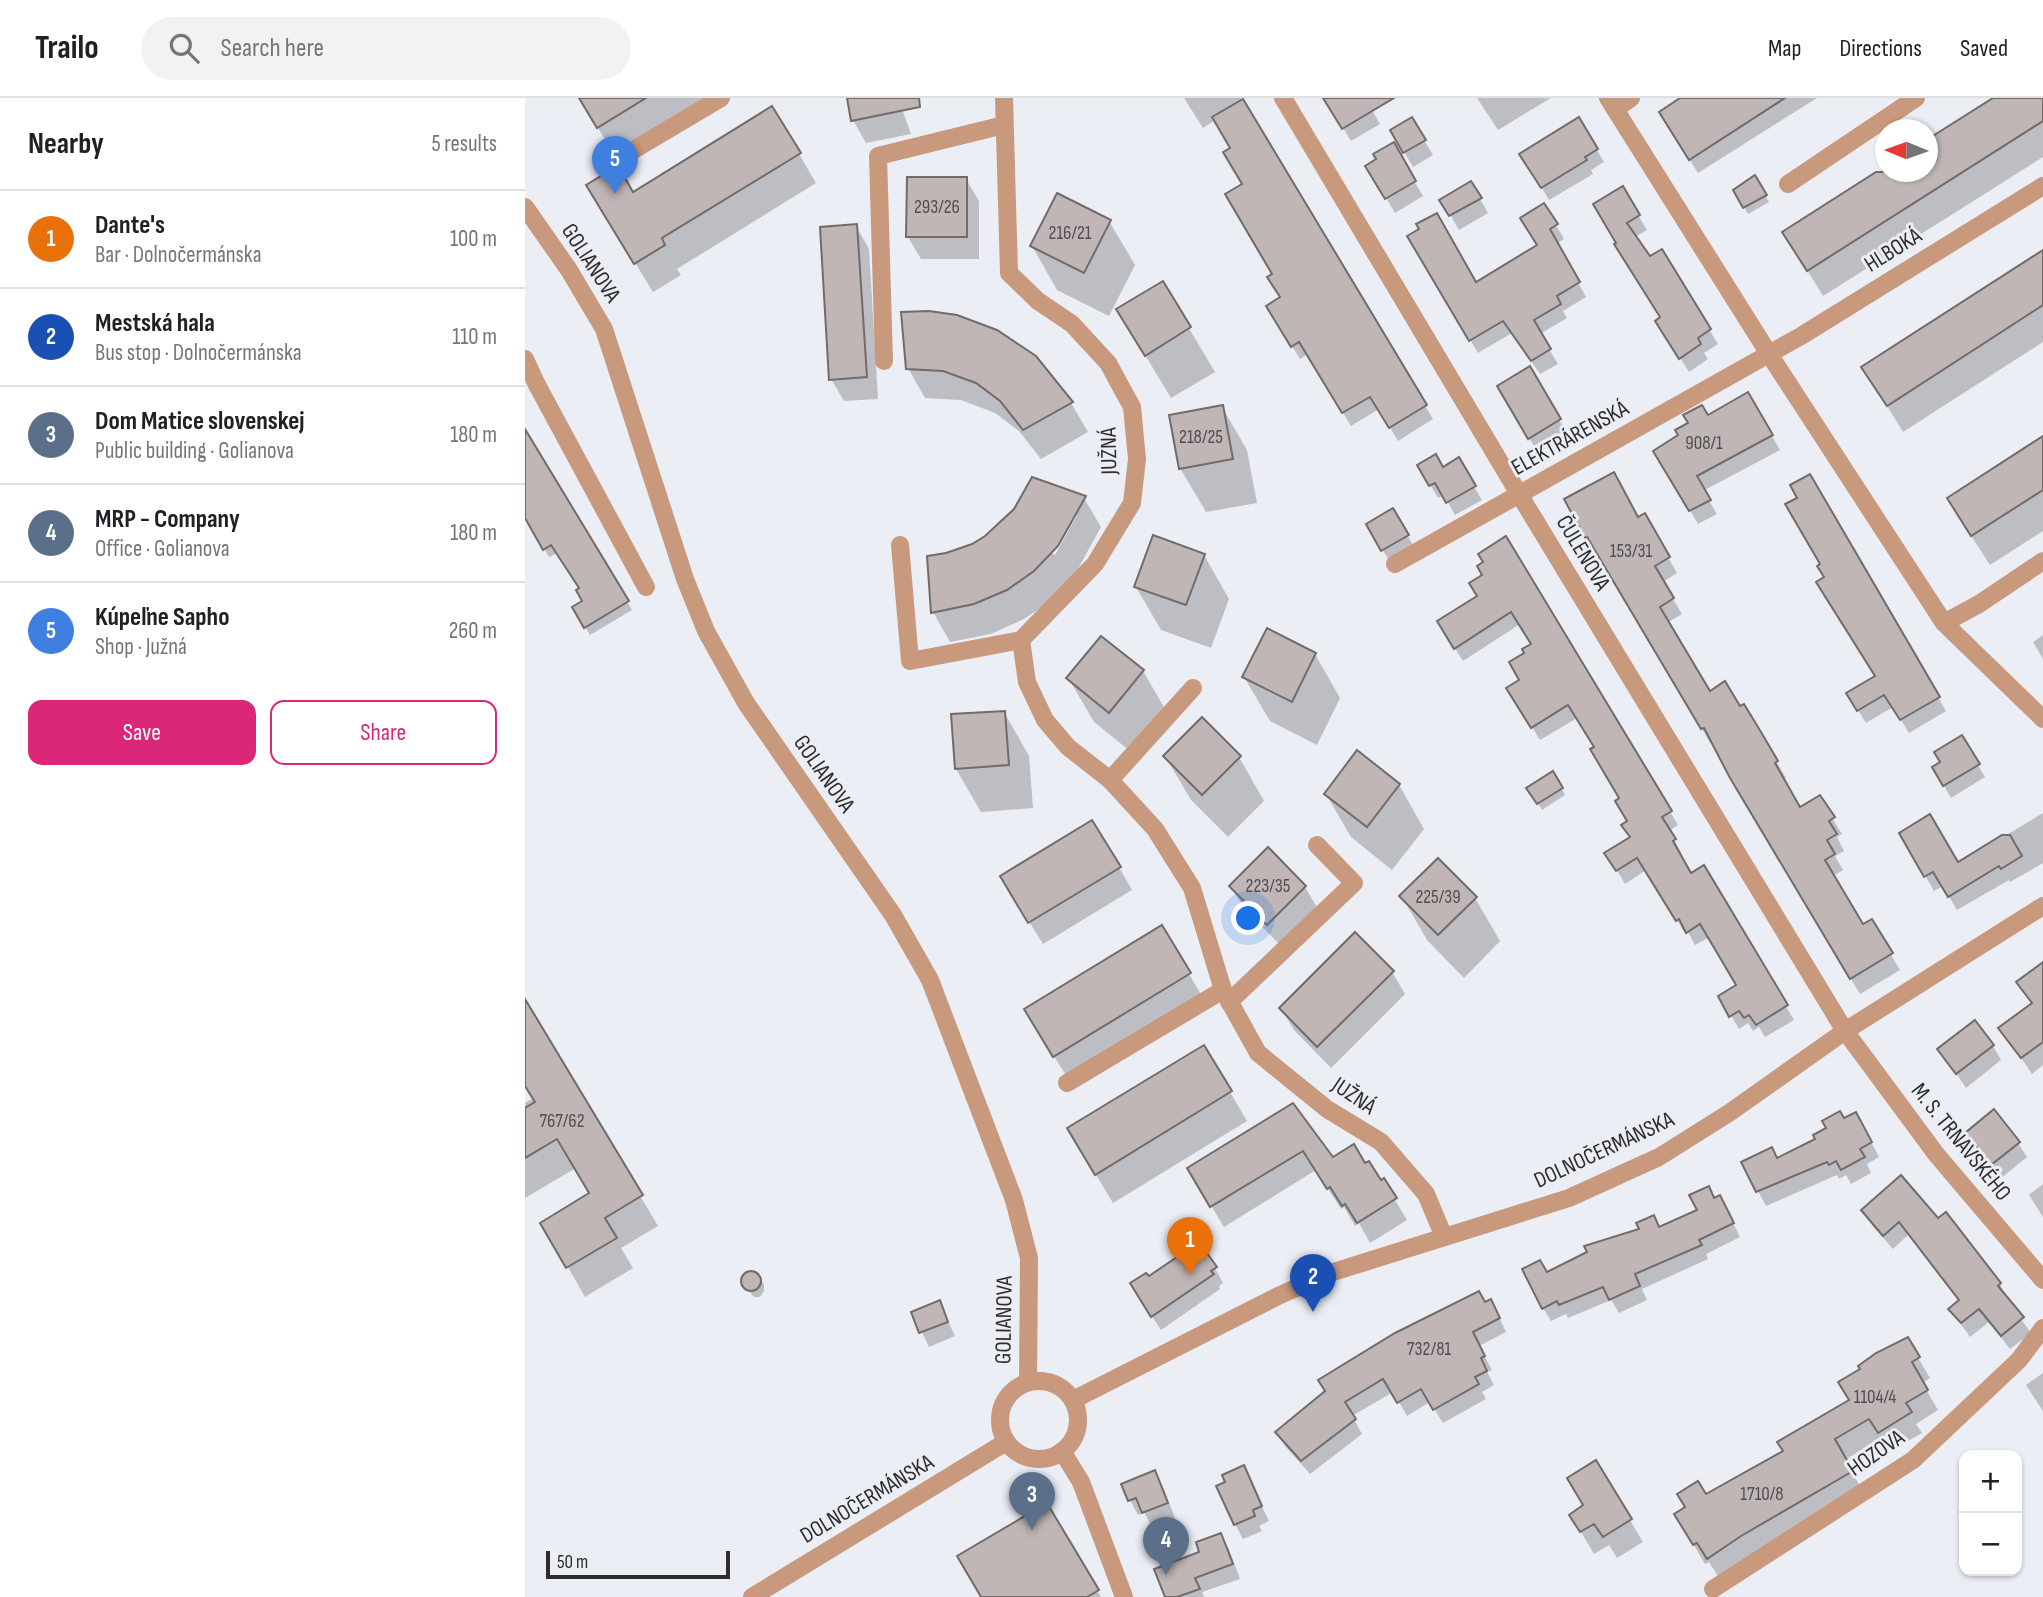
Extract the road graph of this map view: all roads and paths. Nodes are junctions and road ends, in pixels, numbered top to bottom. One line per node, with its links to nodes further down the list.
1 (721, 98): 8 (street)
2 (1004, 98): 7 (street, JUŽNÁ)
3 (1283, 98): 16 (street, ČULENOVA)
4 (1631, 98): 6 (street)
5 (1907, 101): 9 (street)
6 (1611, 104): 12 (street)
7 (1004, 125): 14 (street); 22 (street, JUŽNÁ)
8 (620, 158)
9 (1788, 184)
10 (2043, 186): 12 (street, HLBOKÁ)
11 (525, 207): 34 (street, GOLIANOVA)
12 (1769, 354): 16 (street, ELEKTRÁRENSKÁ); 21 (street)
13 (525, 359): 15 (street)
14 (884, 361)
15 (530, 386): 20 (street)
16 (1519, 494): 19 (street, ELEKTRÁRENSKÁ); 29 (street, ČULENOVA)
17 (900, 545): 22 (street)
18 (2043, 561): 21 (street)
19 (1395, 564)
20 (646, 587)
21 (1944, 623): 24 (street)
22 (1021, 640): 25 (street, JUŽNÁ)
23 (1193, 688): 25 (street)
24 (2043, 719)
25 (1110, 780): 28 (street, JUŽNÁ)
26 (1317, 845): 28 (street)
27 (2043, 906): 29 (street, DOLNOČERMÁNSKA)
28 (1226, 996): 30 (street); 31 (street, JUŽNÁ)
29 (1845, 1031): 31 (street, DOLNOČERMÁNSKA); 32 (street, M. S. TRNAVSKÉHO)
30 (1067, 1083)
31 (1444, 1237): 35 (street, DOLNOČERMÁNSKA)
32 (2043, 1280)
33 (2043, 1328): 38 (street, HOZOVA)
34 (1028, 1382): 35 (street); 36 (street)
35 (1073, 1400): 37 (street)
36 (1006, 1442): 37 (street); 39 (street, DOLNOČERMÁNSKA)
37 (1062, 1451): 40 (street)
38 (1713, 1589)
39 (752, 1597)
40 (1124, 1597)

